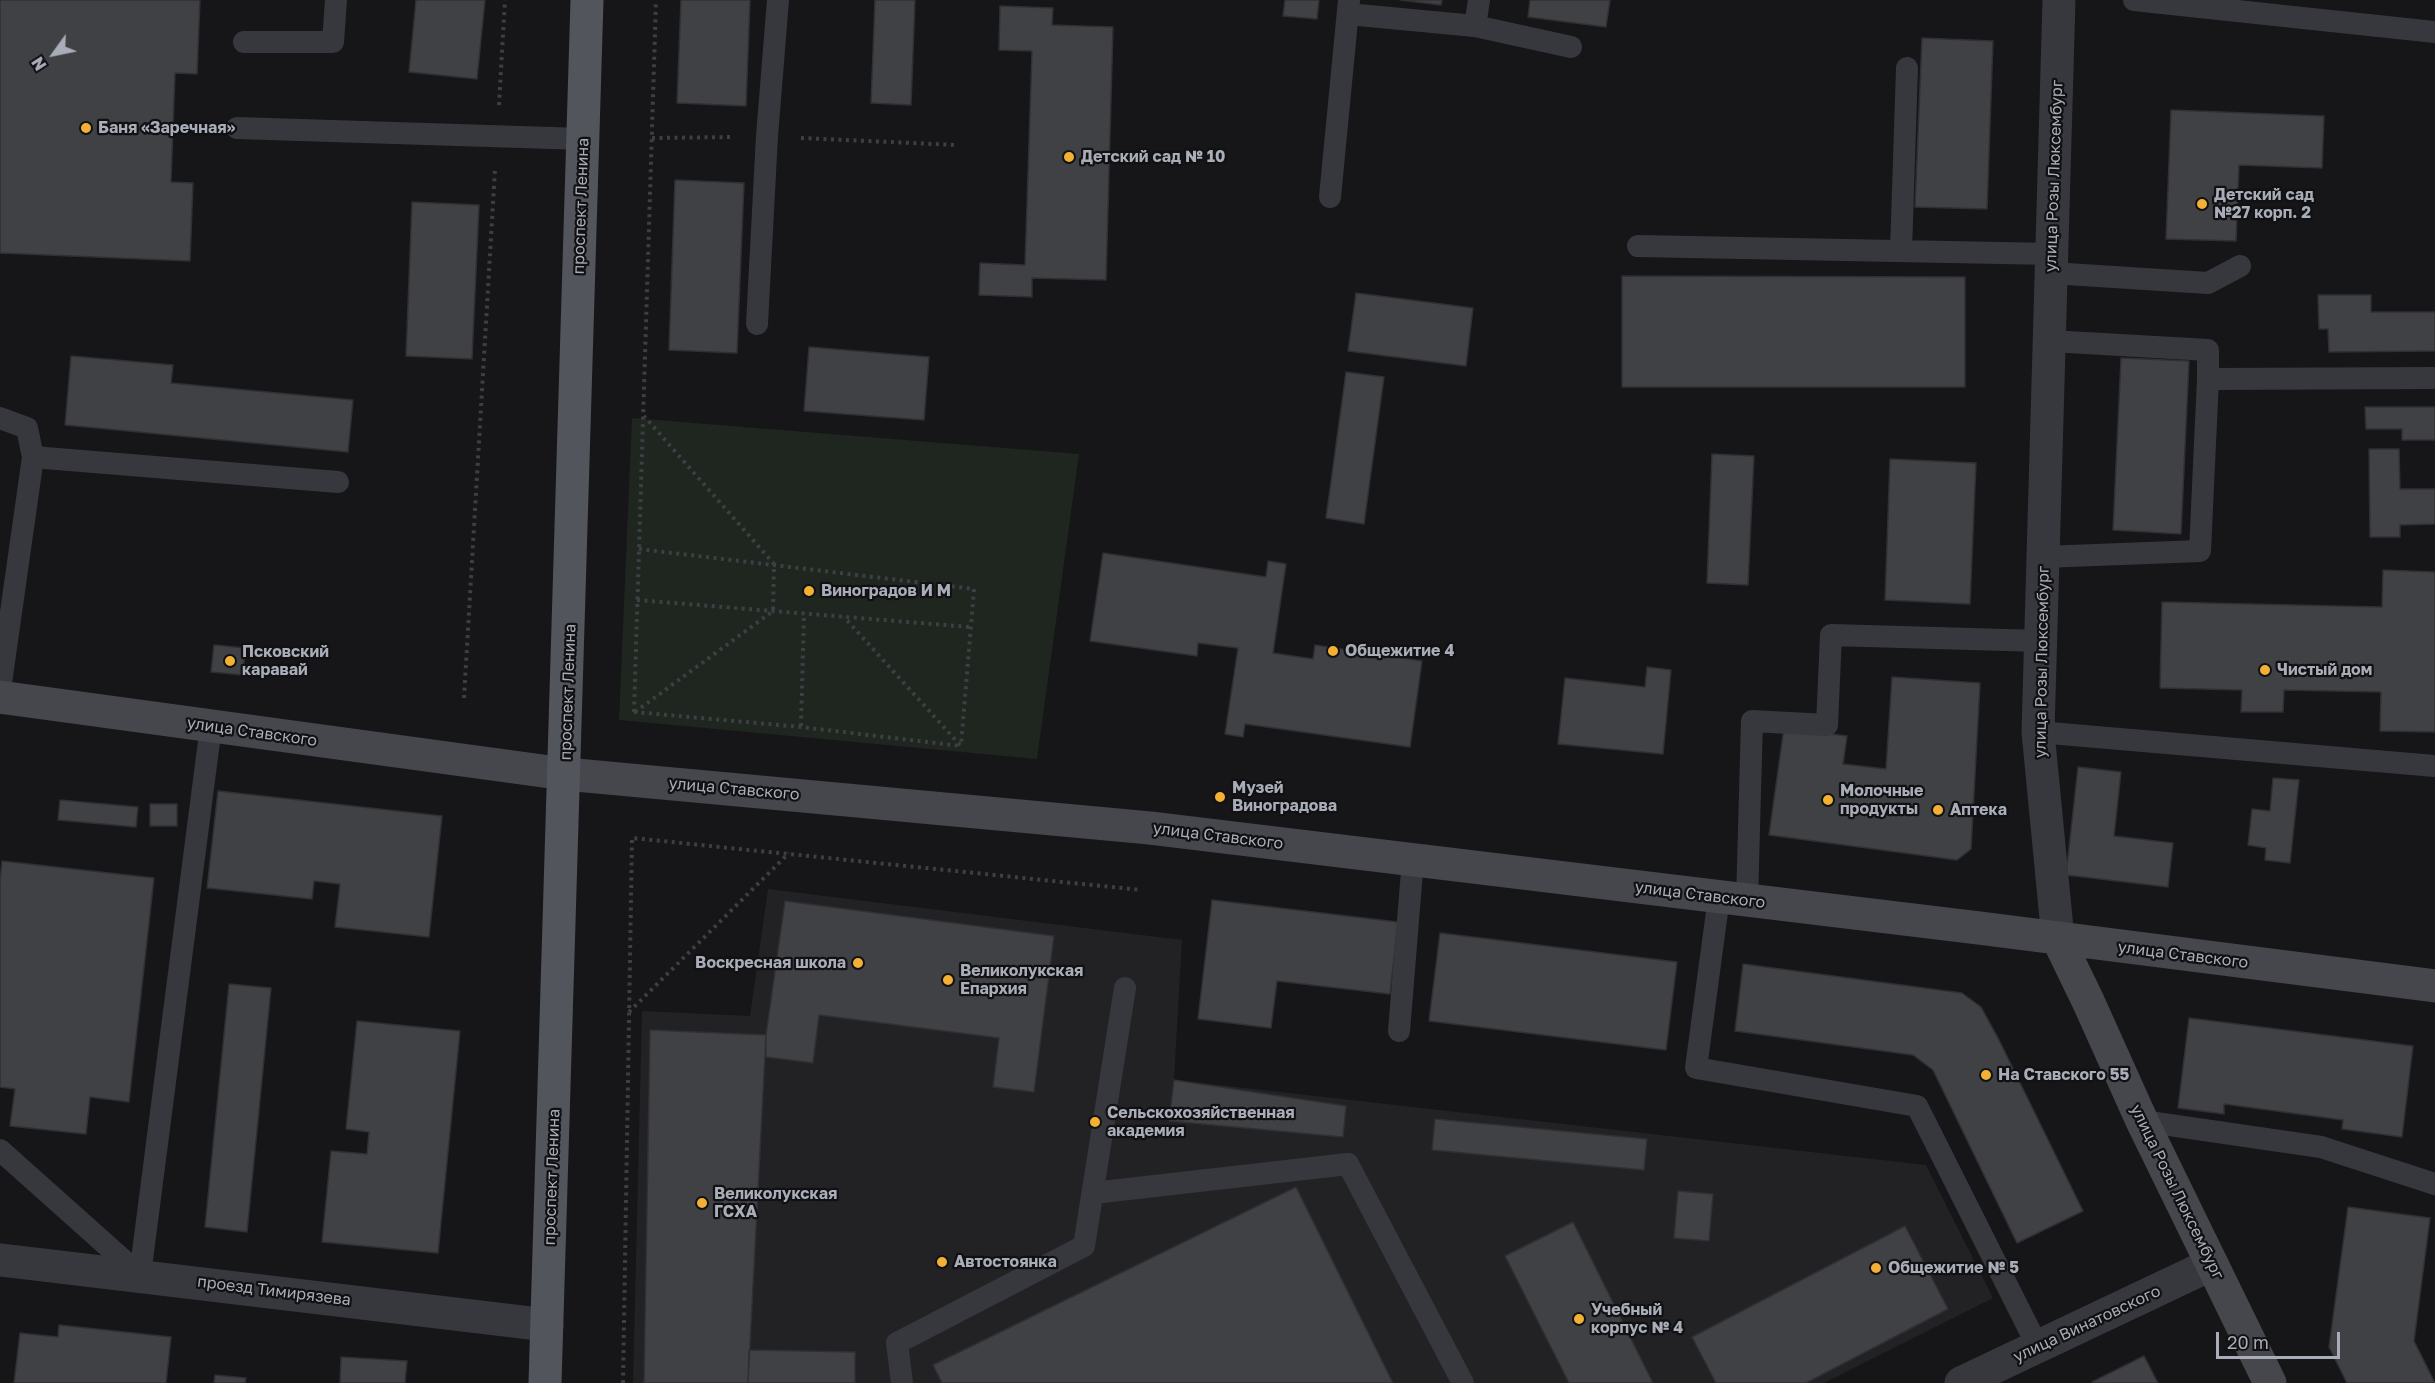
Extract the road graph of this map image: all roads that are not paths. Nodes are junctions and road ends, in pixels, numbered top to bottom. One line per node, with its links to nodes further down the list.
1 (336, 0): 10 (lane)
2 (587, 0): 14 (main road, проспект Ленина)
3 (778, 0): 20 (lane)
4 (1479, 0): 8 (lane)
5 (2059, 0): 18 (street, улица Розы Люксембург)
6 (2134, 0): 9 (lane)
7 (1348, 7): 8 (lane); 15 (lane)
8 (1475, 26): 11 (lane)
9 (2435, 32)
10 (244, 42)
11 (1571, 47)
12 (1907, 68): 17 (lane)
13 (237, 128): 14 (lane)
14 (583, 139): 34 (main road, проспект Ленина)
15 (1330, 196)
16 (1638, 246): 17 (lane)
17 (1901, 251): 18 (lane)
18 (2052, 263): 19 (lane); 21 (street, улица Розы Люксембург)
19 (2240, 266)
20 (757, 324)
21 (2050, 341): 23 (lane); 27 (street, улица Розы Люксембург)
22 (2435, 378): 23 (lane)
23 (2208, 379): 27 (lane)
24 (0, 418): 25 (lane)
25 (33, 457): 26 (lane); 29 (lane)
26 (338, 482)
27 (2043, 557): 28 (street, улица Розы Люксембург)
28 (2041, 641): 32 (street, улица Розы Люксембург); 36 (lane)
29 (0, 690)
30 (0, 697): 31 (street, улица Ставского)
31 (212, 726): 34 (street, улица Ставского); 47 (lane)
32 (2038, 732): 33 (lane); 37 (street, улица Розы Люксембург)
33 (2435, 766)
34 (565, 774): 35 (street, улица Ставского); 48 (main road, проспект Ленина)
35 (1413, 859): 36 (street, улица Ставского); 40 (lane)
36 (1733, 899): 37 (street, улица Ставского); 49 (lane)
37 (2058, 939): 38 (street, улица Ставского); 41 (street, улица Розы Люксембург)
38 (2435, 986)
39 (1125, 988): 44 (lane)
40 (1399, 1031)
41 (2142, 1121): 43 (lane); 46 (street, улица Розы Люксембург)
42 (0, 1150): 47 (lane)
43 (2435, 1184)
44 (1093, 1194): 51 (lane); 52 (lane)
45 (0, 1260): 47 (street, проезд Тимирязева)
46 (2212, 1264): 49 (street, улица Винатовского); 54 (street, улица Розы Люксембург)
47 (140, 1275): 48 (street, проезд Тимирязева)
48 (547, 1324): 50 (main road, проспект Ленина)
49 (2038, 1347): 53 (street, улица Винатовского)
50 (545, 1383)
51 (902, 1383)
52 (1463, 1383)
53 (1961, 1383)
54 (2270, 1383)

